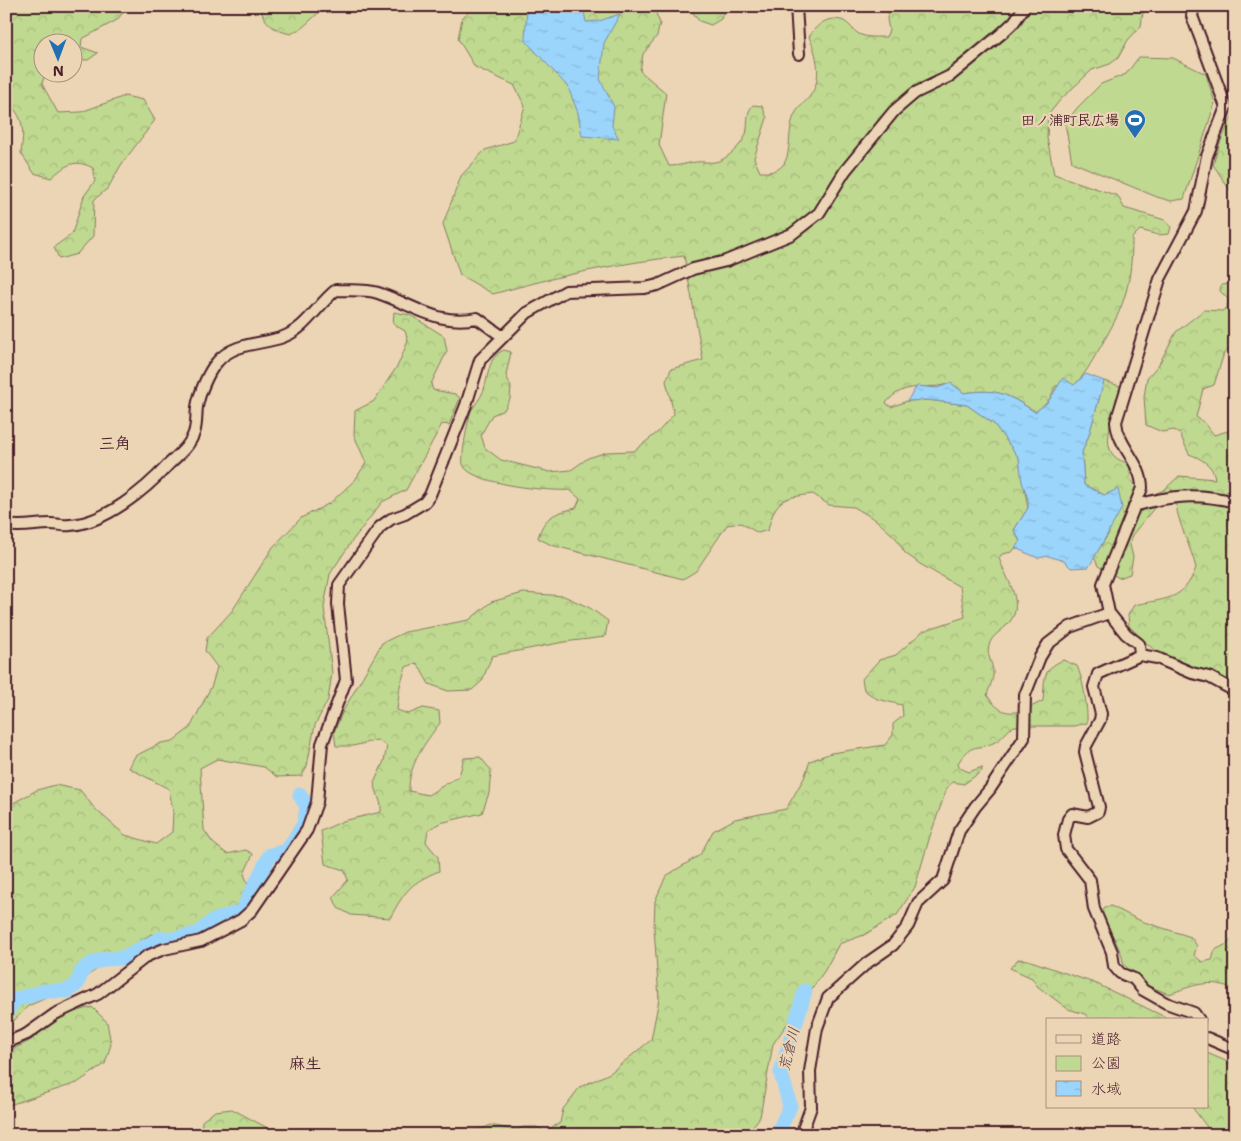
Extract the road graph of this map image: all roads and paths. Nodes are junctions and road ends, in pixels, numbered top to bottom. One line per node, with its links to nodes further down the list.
1 (796, 6): 4 (street)
2 (1025, 6): 5 (street)
3 (1194, 6): 7 (street)
4 (799, 54)
5 (503, 337): 8 (street); 14 (street)
6 (1235, 502): 7 (street)
7 (1134, 506): 9 (street)
8 (6, 525)
9 (1109, 614): 10 (street); 16 (street)
10 (1140, 655): 11 (street); 12 (street)
11 (1235, 691)
12 (1198, 1018)
13 (1208, 1038): 15 (street)
14 (6, 1043)
15 (1235, 1050)
16 (801, 1135)

